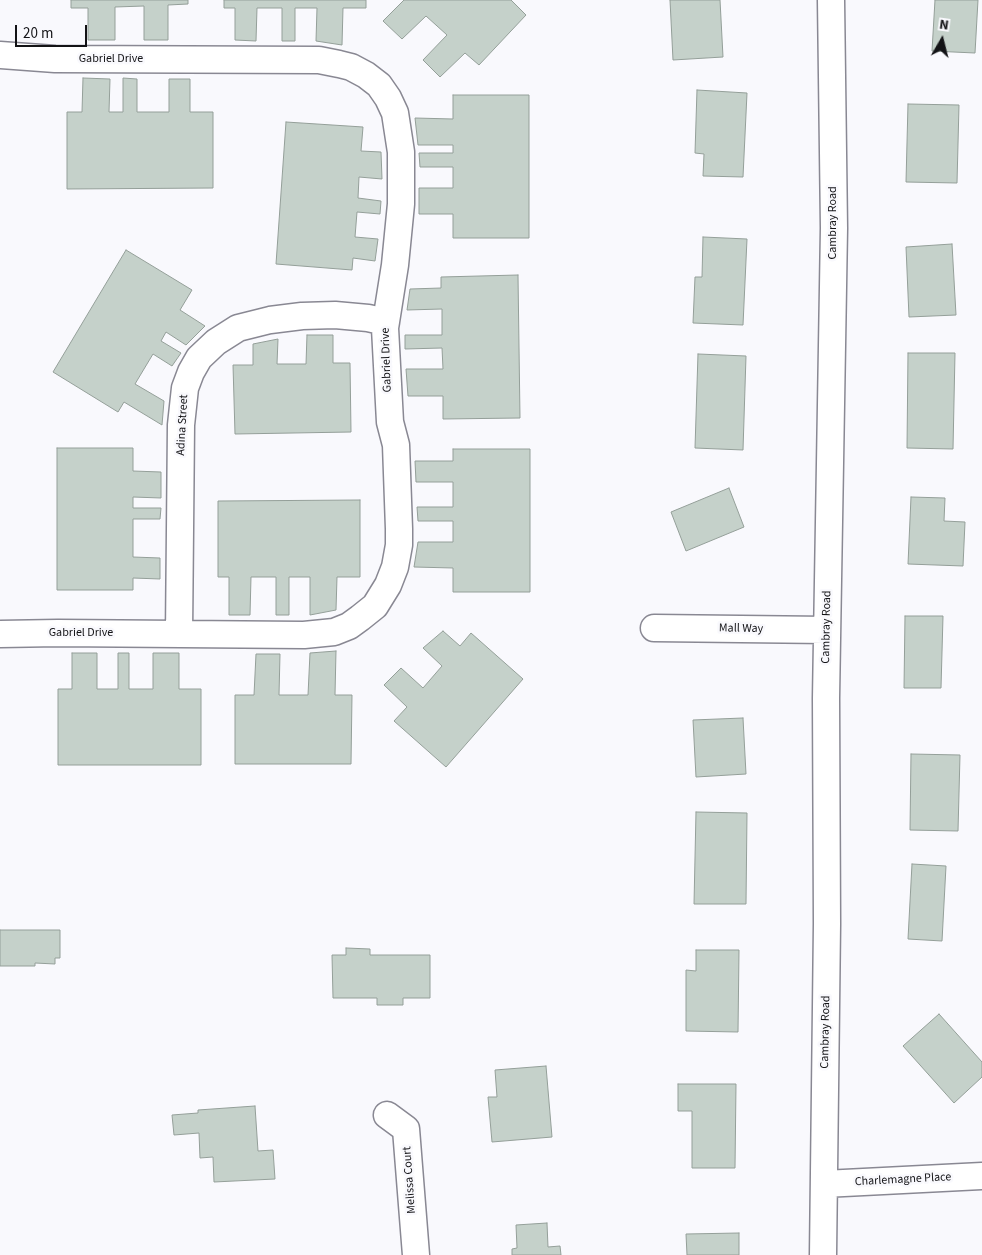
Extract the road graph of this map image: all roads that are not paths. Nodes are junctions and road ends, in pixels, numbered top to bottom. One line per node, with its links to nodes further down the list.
1 (831, 0): 5 (street, Cambray Road)
2 (0, 55): 3 (street, Gabriel Drive)
3 (386, 322): 7 (street, Adina Street); 7 (street, Gabriel Drive)
4 (654, 628): 5 (street, Mall Way)
5 (827, 630): 10 (street, Cambray Road)
6 (0, 634): 7 (street, Gabriel Drive)
7 (180, 634)
8 (387, 1116): 11 (street, Melissa Court)
9 (982, 1176): 10 (street, Charlemagne Place)
10 (824, 1184): 12 (street, Cambray Road)
11 (416, 1255)
12 (823, 1255)

